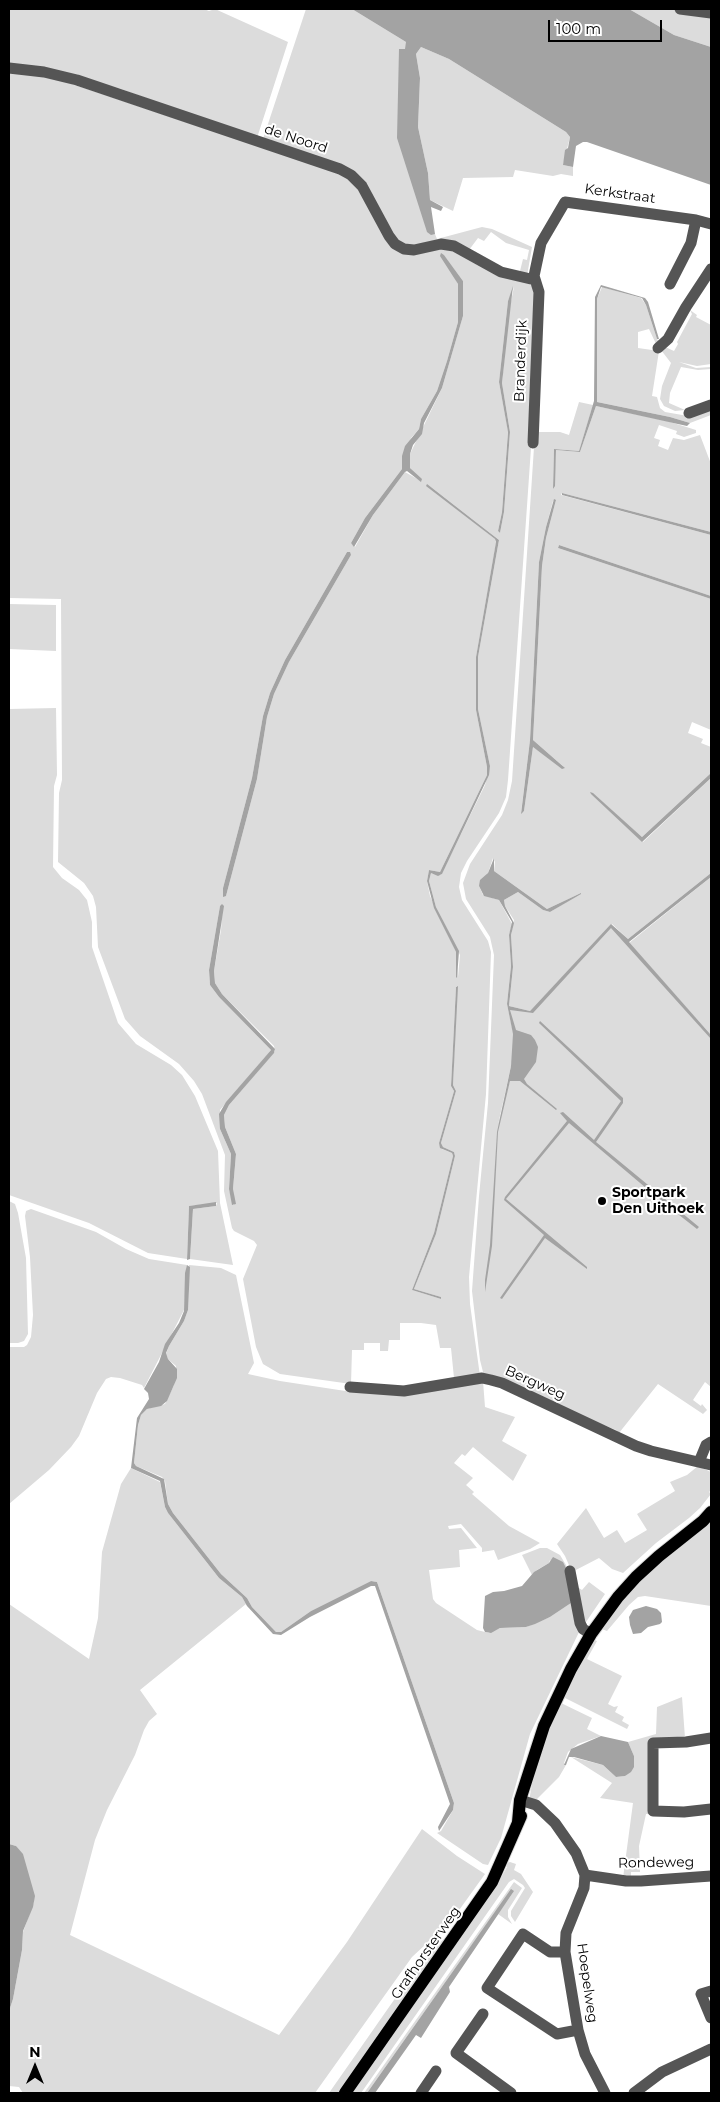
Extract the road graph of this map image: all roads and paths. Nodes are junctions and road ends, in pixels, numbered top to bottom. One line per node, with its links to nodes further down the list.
1 (680, 9): 2 (street)
2 (711, 13)
3 (9, 68): 7 (street, de Noord)
4 (696, 220): 5 (street, Kerkstraat); 7 (street, Kerkstraat); 8 (street)
5 (711, 224)
6 (711, 269): 9 (street)
7 (535, 280): 12 (street, Branderdijk)
8 (670, 284)
9 (658, 348)
10 (711, 405): 11 (street)
11 (689, 413)
12 (533, 443)
13 (350, 1388): 15 (street, Bergweg)
14 (711, 1442): 15 (street, Bergweg)
15 (708, 1464)
16 (708, 1517): 18 (main road, Grafhorsterweg)
17 (570, 1571): 18 (street)
18 (591, 1634): 20 (main road, Grafhorsterweg)
19 (711, 1738): 21 (street)
20 (523, 1801): 22 (street); 31 (main road, Grafhorsterweg)
21 (711, 1809)
22 (585, 1875): 23 (street, Rondeweg); 24 (street, Hoepelweg)
23 (711, 1876)
24 (565, 1952): 28 (street, Hoepelweg); 28 (street)
25 (711, 1991): 27 (street)
26 (483, 2014): 33 (street)
27 (711, 2018)
28 (578, 2030): 34 (street, Hoepelweg)
29 (711, 2049): 35 (street)
30 (436, 2071): 32 (street)
31 (345, 2093)
32 (421, 2093)
33 (511, 2093)
34 (605, 2093)
35 (634, 2093)

